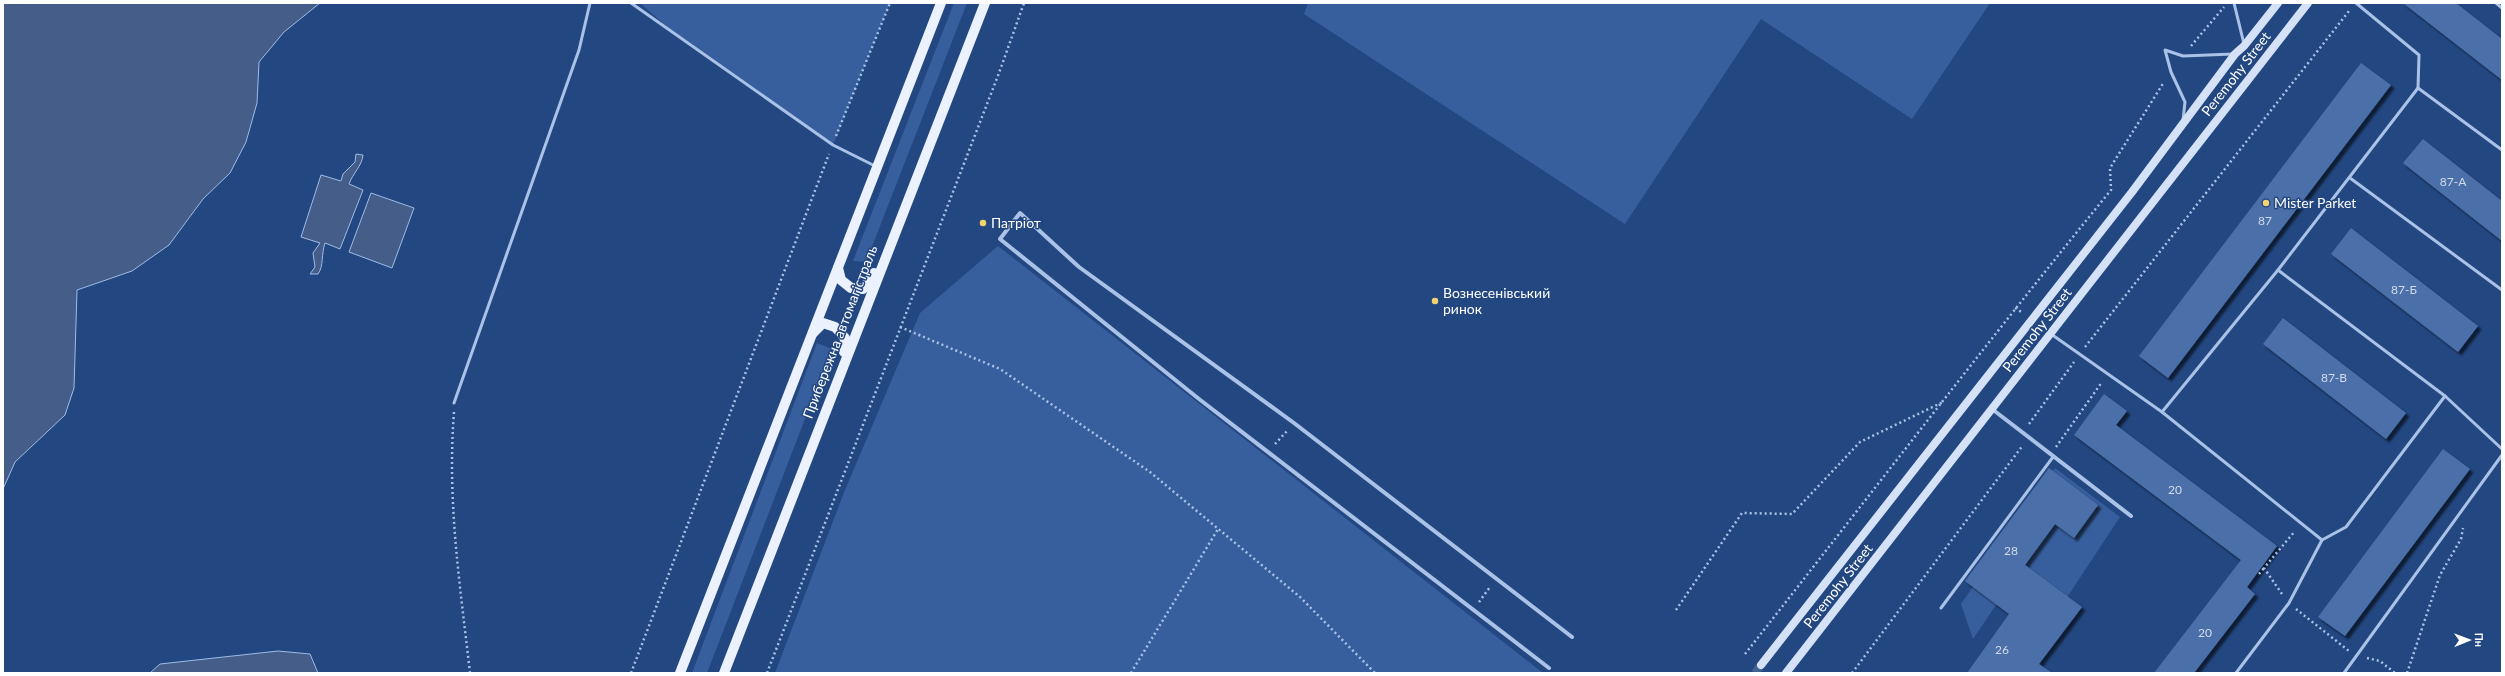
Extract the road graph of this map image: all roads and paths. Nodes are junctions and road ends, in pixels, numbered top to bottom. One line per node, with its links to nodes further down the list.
1 (590, 3): 36 (lane)
2 (631, 3): 20 (lane)
3 (890, 3): 20 (path)
4 (941, 3): 22 (main road, Прибережна автомагістраль)
5 (985, 3): 24 (main road, Прибережна автомагістраль)
6 (1024, 3): 28 (path)
7 (2228, 3): 16 (path)
8 (2234, 3): 14 (lane)
9 (2278, 3): 14 (main road, Peremohy Street)
10 (2308, 3): 29 (main road, Peremohy Street)
11 (2356, 3): 18 (lane); 31 (path)
12 (2496, 3): 13 (lane)
13 (2502, 8)
14 (2244, 46): 15 (main road, Peremohy Street)
15 (2235, 54): 16 (lane); 19 (main road, Peremohy Street)
16 (2183, 56): 17 (lane)
17 (2171, 72): 19 (lane); 35 (path)
18 (2418, 88): 21 (lane); 23 (lane)
19 (2183, 125): 62 (main road, Peremohy Street)
20 (833, 145): 22 (lane); 65 (path)
21 (2502, 150)
22 (877, 167): 25 (main road, Прибережна автомагістраль)
23 (2350, 178): 26 (lane); 27 (lane)
24 (882, 261): 25 (main road); 32 (main road, Прибережна автомагістраль)
25 (838, 268): 30 (main road, Прибережна автомагістраль)
26 (2278, 270): 34 (lane); 38 (lane)
27 (2502, 290)
28 (900, 327): 49 (path); 68 (path)
29 (2050, 334): 31 (lane); 37 (main road, Peremohy Street)
30 (811, 335): 32 (main road); 66 (main road, Прибережна автомагістраль)
31 (2080, 354): 33 (lane); 40 (path)
32 (843, 364): 67 (main road, Прибережна автомагістраль)
33 (2108, 374): 38 (lane); 45 (path)
34 (2445, 396): 42 (lane); 50 (lane)
35 (1945, 401): 57 (path); 60 (path)
36 (454, 403): 64 (path)
37 (1992, 409): 40 (street); 71 (main road, Peremohy Street)
38 (2162, 412): 47 (lane)
39 (1294, 423): 43 (path); 43 (street); 53 (street)
40 (2022, 433): 41 (street)
41 (2028, 438): 45 (street); 72 (path)
42 (2502, 449)
43 (1268, 452): 56 (street)
44 (2502, 455): 61 (lane)
45 (2052, 456): 46 (street); 55 (lane)
46 (2131, 516)
47 (2300, 524): 50 (lane); 51 (path)
48 (2464, 526): 76 (path)
49 (1218, 528): 69 (path); 70 (path)
50 (2322, 540): 54 (lane)
51 (2264, 568): 52 (path); 54 (path)
52 (2259, 574)
53 (1497, 579): 56 (path); 59 (street)
54 (2289, 604): 73 (lane)
55 (1941, 608)
56 (1474, 610): 63 (street)
57 (1676, 610)
58 (2298, 610): 61 (path)
59 (1572, 636)
60 (1745, 654)
61 (2356, 656): 74 (lane); 75 (path)
62 (1761, 665)
63 (1549, 668)
64 (470, 673)
65 (630, 673)
66 (680, 673)
67 (724, 673)
68 (767, 673)
69 (1131, 673)
70 (1375, 673)
71 (1786, 673)
72 (1852, 673)
73 (2236, 673)
74 (2344, 673)
75 (2395, 673)
76 (2408, 673)

